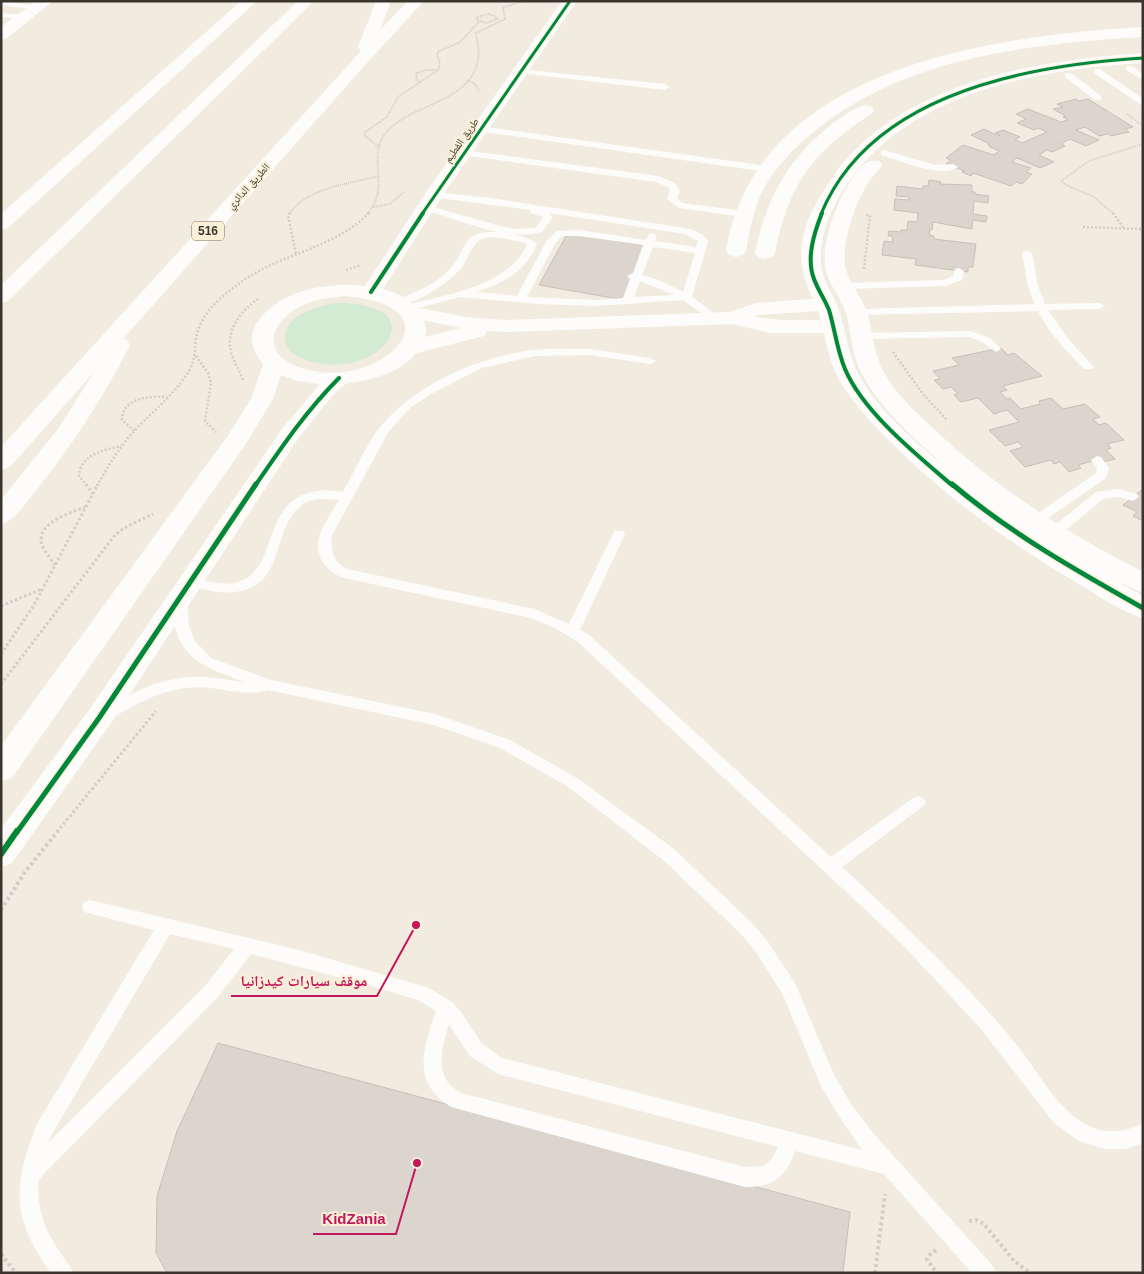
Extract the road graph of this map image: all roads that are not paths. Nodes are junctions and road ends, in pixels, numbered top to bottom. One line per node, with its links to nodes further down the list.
1 (250, 1): 29 (main road)
2 (307, 1): 45 (main road)
3 (384, 1): 11 (main road, 516)
4 (417, 1): 11 (main road, الطريق الدائري / 516)
5 (570, 1): 12 (main road, طريق الفطيم)
6 (1, 4): 7 (lane)
7 (36, 9): 8 (lane); 9 (main road)
8 (1, 15)
9 (4, 31)
10 (1138, 52): 13 (main road); 15 (main road); 24 (main road); 36 (main road)
11 (359, 62): 54 (main road, الطريق الدائري / 516)
12 (520, 71): 16 (lane); 19 (main road, طريق الفطيم)
13 (1097, 71): 14 (main road); 18 (lane)
14 (1068, 75): 15 (main road); 17 (lane)
15 (1014, 81): 20 (main road)
16 (665, 87)
17 (1098, 98)
18 (1143, 103)
19 (480, 129): 21 (main road, طريق الفطيم); 24 (lane)
20 (895, 134): 22 (main road); 31 (main road)
21 (464, 153): 27 (main road, طريق الفطيم); 28 (lane)
22 (881, 156): 23 (lane); 25 (lane); 32 (main road)
23 (953, 167)
24 (768, 169): 28 (main road)
25 (936, 176)
26 (474, 200): 27 (lane); 27 (lane); 30 (lane)
27 (430, 202): 43 (main road, طريق الفطيم)
28 (744, 214): 35 (main road)
29 (1, 224)
30 (656, 226): 33 (lane); 34 (lane)
31 (814, 237): 32 (main road); 49 (main road)
32 (837, 240): 42 (main road)
33 (648, 244): 34 (lane); 39 (lane); 40 (lane)
34 (701, 251): 46 (lane)
35 (736, 251)
36 (765, 253)
37 (1027, 253): 51 (lane)
38 (959, 271): 42 (lane)
39 (541, 272): 41 (lane); 47 (lane)
40 (635, 276): 46 (lane); 48 (lane)
41 (496, 281): 44 (lane); 52 (lane)
42 (842, 286): 53 (main road)
43 (371, 292): 52 (main road); 62 (main road)
44 (457, 294): 47 (lane); 52 (lane)
45 (1, 297)
46 (687, 297): 48 (lane); 55 (lane)
47 (521, 300): 48 (lane)
48 (627, 301)
49 (826, 304): 55 (main road); 57 (main road)
50 (1100, 306): 51 (lane)
51 (1040, 307): 53 (lane); 63 (lane)
52 (405, 308): 56 (main road); 59 (main road)
53 (856, 312): 58 (main road)
54 (131, 318): 66 (main road, الطريق الدائري / 516); 70 (main road)
55 (725, 318): 56 (main road); 57 (main road)
56 (506, 326): 59 (main road)
57 (832, 326): 67 (main road)
58 (860, 336): 60 (lane); 67 (main road)
59 (409, 348): 64 (main road)
60 (996, 350)
61 (650, 362): 68 (lane)
62 (274, 364): 64 (main road); 79 (main road)
63 (1088, 367)
64 (339, 378): 74 (main road)
65 (1097, 460): 71 (lane)
66 (1, 462)
67 (969, 486): 71 (main road); 75 (main road)
68 (347, 496): 74 (lane); 76 (lane)
69 (1133, 497): 71 (lane)
70 (1, 516)
71 (1043, 528): 73 (main road)
72 (619, 534): 76 (lane)
73 (1143, 584)
74 (184, 589): 77 (lane); 78 (main road)
75 (1143, 608)
76 (573, 631): 82 (lane)
77 (268, 685): 78 (lane); 89 (lane)
78 (99, 718): 81 (main road)
79 (1, 769)
80 (918, 802): 82 (lane)
81 (1, 854)
82 (830, 867): 87 (lane)
83 (90, 907): 84 (lane)
84 (165, 927): 85 (lane); 90 (lane)
85 (248, 945): 86 (lane); 90 (lane)
86 (446, 1008): 88 (lane); 88 (lane)
87 (1143, 1133)
88 (788, 1140): 89 (lane)
89 (889, 1166): 92 (lane)
90 (29, 1176): 91 (lane)
91 (63, 1273)
92 (986, 1273)

